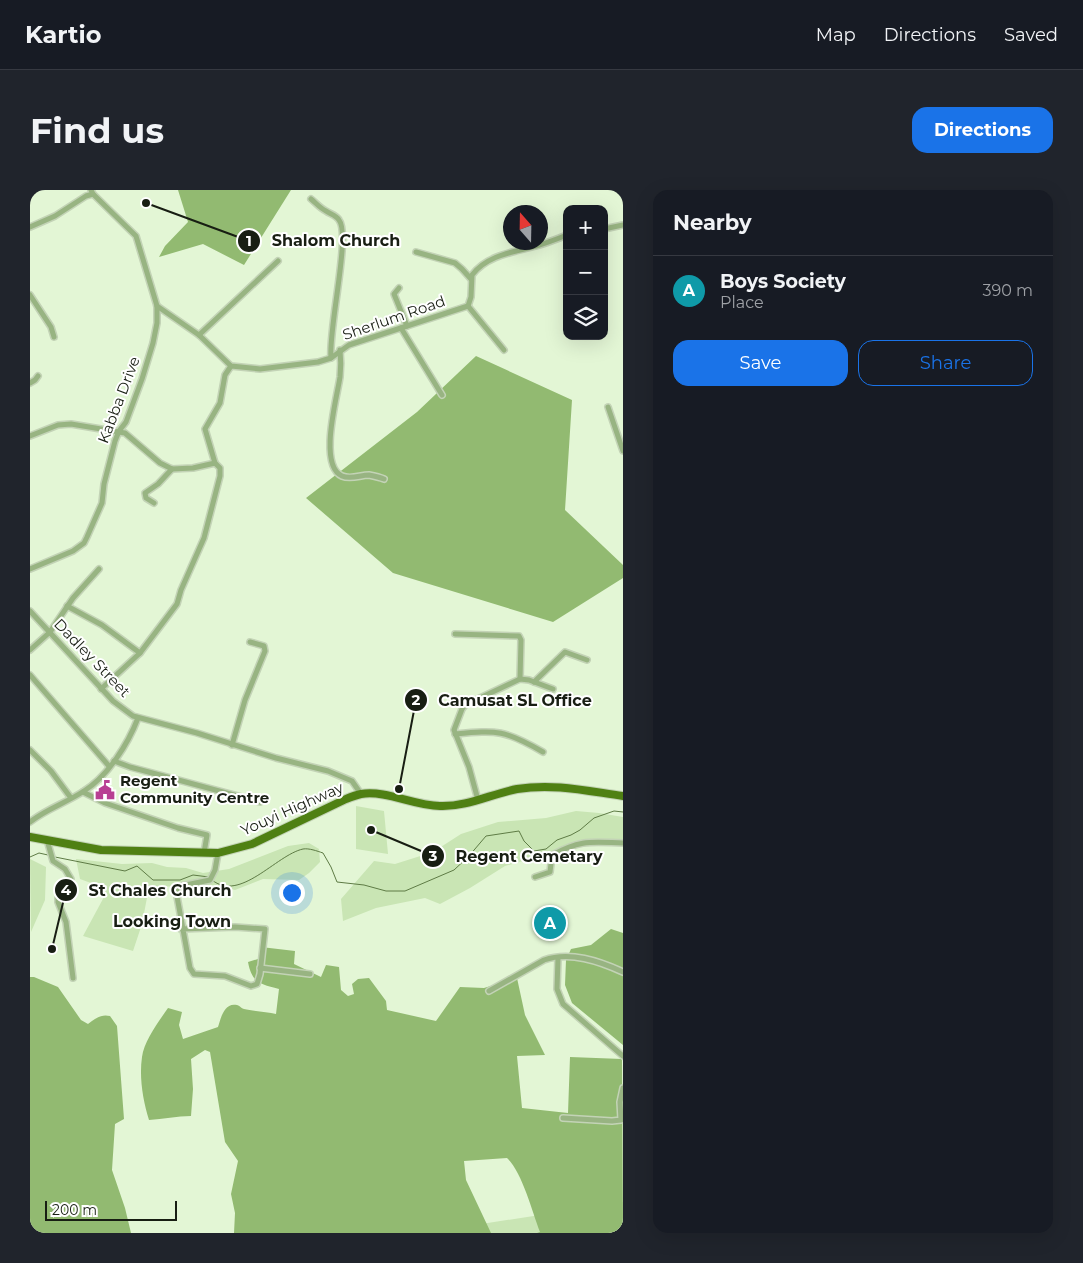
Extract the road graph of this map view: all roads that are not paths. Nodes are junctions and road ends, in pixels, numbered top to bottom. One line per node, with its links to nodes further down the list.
1 (92, 192): 4 (street); 12 (street, Kabba Drive)
2 (311, 199): 19 (street)
3 (622, 226): 5 (street)
4 (30, 227)
5 (608, 228)
6 (563, 236): 9 (street)
7 (416, 252): 9 (street)
8 (278, 261): 15 (street)
9 (471, 279): 13 (street, Sherlum Road)
10 (399, 288): 14 (street)
11 (30, 295): 16 (street)
12 (157, 306): 15 (street); 25 (street, Kabba Drive)
13 (468, 306): 14 (street, Sherlum Road); 18 (street)
14 (404, 327): 17 (street, Sherlum Road); 23 (street)
15 (198, 335): 20 (street)
16 (54, 337)
17 (340, 350): 19 (street, Sherlum Road); 30 (street)
18 (504, 350)
19 (331, 358): 20 (street, Sherlum Road)
20 (231, 366): 28 (street)
21 (38, 376): 22 (street)
22 (30, 382)
23 (442, 395)
24 (608, 407): 27 (street)
25 (118, 432): 26 (street); 29 (street); 32 (street, Kabba Drive)
26 (30, 436)
27 (623, 451)
28 (215, 462): 29 (street); 40 (street)
29 (172, 469): 31 (street)
30 (384, 478)
31 (154, 503)
32 (31, 567)
33 (99, 569): 34 (street)
34 (67, 606): 36 (street); 40 (street)
35 (30, 611): 36 (street, Dadley Street)
36 (50, 632): 39 (street); 45 (street, Dadley Street)
37 (455, 634): 43 (street)
38 (250, 642): 49 (street)
39 (30, 650)
40 (140, 653): 45 (street)
41 (587, 660): 44 (street)
42 (30, 675): 53 (street)
43 (520, 679): 44 (street); 48 (street)
44 (534, 682): 46 (street)
45 (101, 688): 47 (street, Dadley Street)
46 (553, 689)
47 (138, 718): 49 (street, Dadley Street); 52 (street)
48 (455, 734): 51 (street); 58 (street)
49 (232, 745): 55 (street, Dadley Street)
50 (30, 750): 57 (street)
51 (543, 752)
52 (114, 761): 53 (street); 59 (street)
53 (109, 766): 54 (street)
54 (83, 792): 57 (street); 64 (street)
55 (361, 794): 58 (main road, Youyi Highway); 65 (main road, Youyi Highway)
56 (623, 796): 58 (main road, Youyi Highway)
57 (71, 798): 60 (street)
58 (478, 800)
59 (260, 802)
60 (30, 822)
61 (30, 837): 62 (main road, Youyi Highway)
62 (46, 840): 64 (main road, Youyi Highway); 72 (street)
63 (623, 843): 66 (street)
64 (204, 853): 65 (main road, Youyi Highway)
65 (218, 853): 67 (street)
66 (535, 877)
67 (181, 929): 69 (street); 69 (street)
68 (558, 958): 70 (street); 73 (street); 74 (street)
69 (260, 968): 71 (street)
70 (623, 972)
71 (310, 974)
72 (73, 978)
73 (489, 991)
74 (623, 1056)
75 (623, 1088): 76 (street)
76 (563, 1118)

